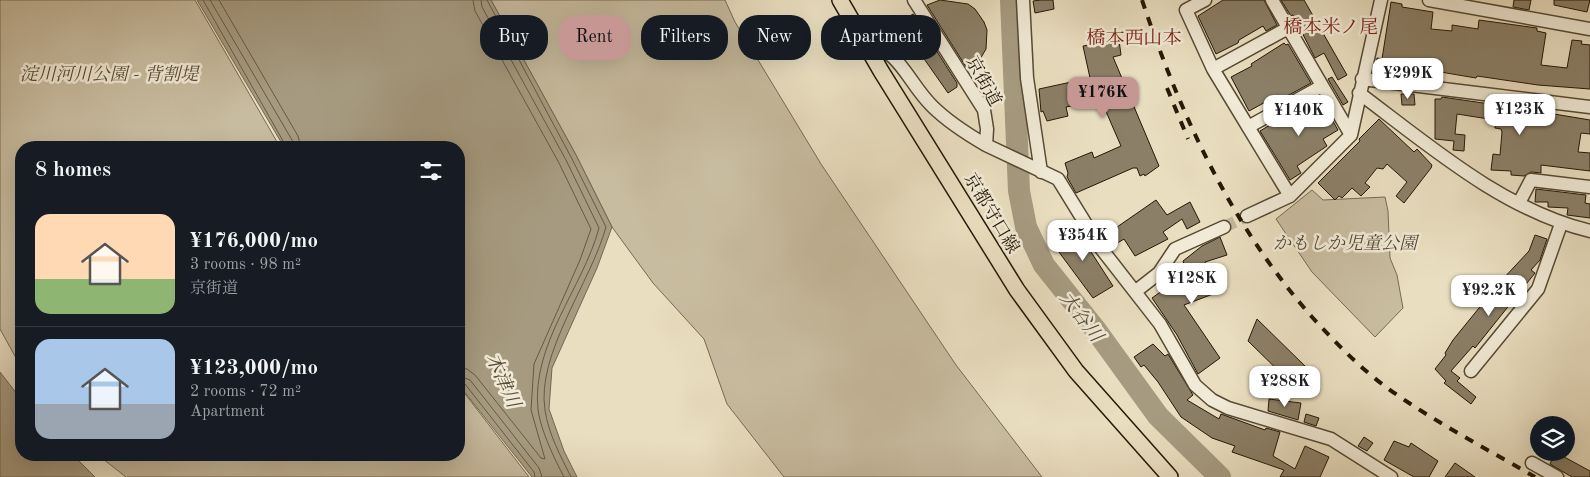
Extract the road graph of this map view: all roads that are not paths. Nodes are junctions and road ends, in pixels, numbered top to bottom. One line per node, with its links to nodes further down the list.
1 (840, 0): 9 (main road, 京都守口線)
2 (915, 0): 21 (street, 京街道)
3 (1023, 0): 22 (street)
4 (1205, 0): 8 (street)
5 (1272, 0): 10 (street)
6 (1380, 0): 15 (street)
7 (1429, 0): 11 (street)
8 (1184, 5): 14 (street)
9 (849, 15)
10 (1288, 28): 14 (street); 16 (street)
11 (1590, 29)
12 (876, 60): 33 (main road, 京都守口線)
13 (896, 60): 21 (street)
14 (1213, 69): 19 (street)
15 (1362, 79): 17 (street); 18 (street)
16 (1322, 86): 19 (street); 20 (street)
17 (1360, 94): 20 (street); 25 (street)
18 (1590, 107)
19 (1248, 127): 24 (street)
20 (1350, 135): 24 (street)
21 (986, 145): 22 (street)
22 (1041, 172): 30 (street)
23 (1590, 187): 25 (street)
24 (1290, 196): 26 (street)
25 (1519, 203): 27 (street)
26 (1247, 216)
27 (1561, 224): 29 (street); 31 (street)
28 (1224, 227): 30 (street)
29 (1590, 231)
30 (1136, 291): 34 (street)
31 (1471, 371)
32 (1532, 463): 35 (street)
33 (1170, 477)
34 (1391, 477)
35 (1557, 477)

